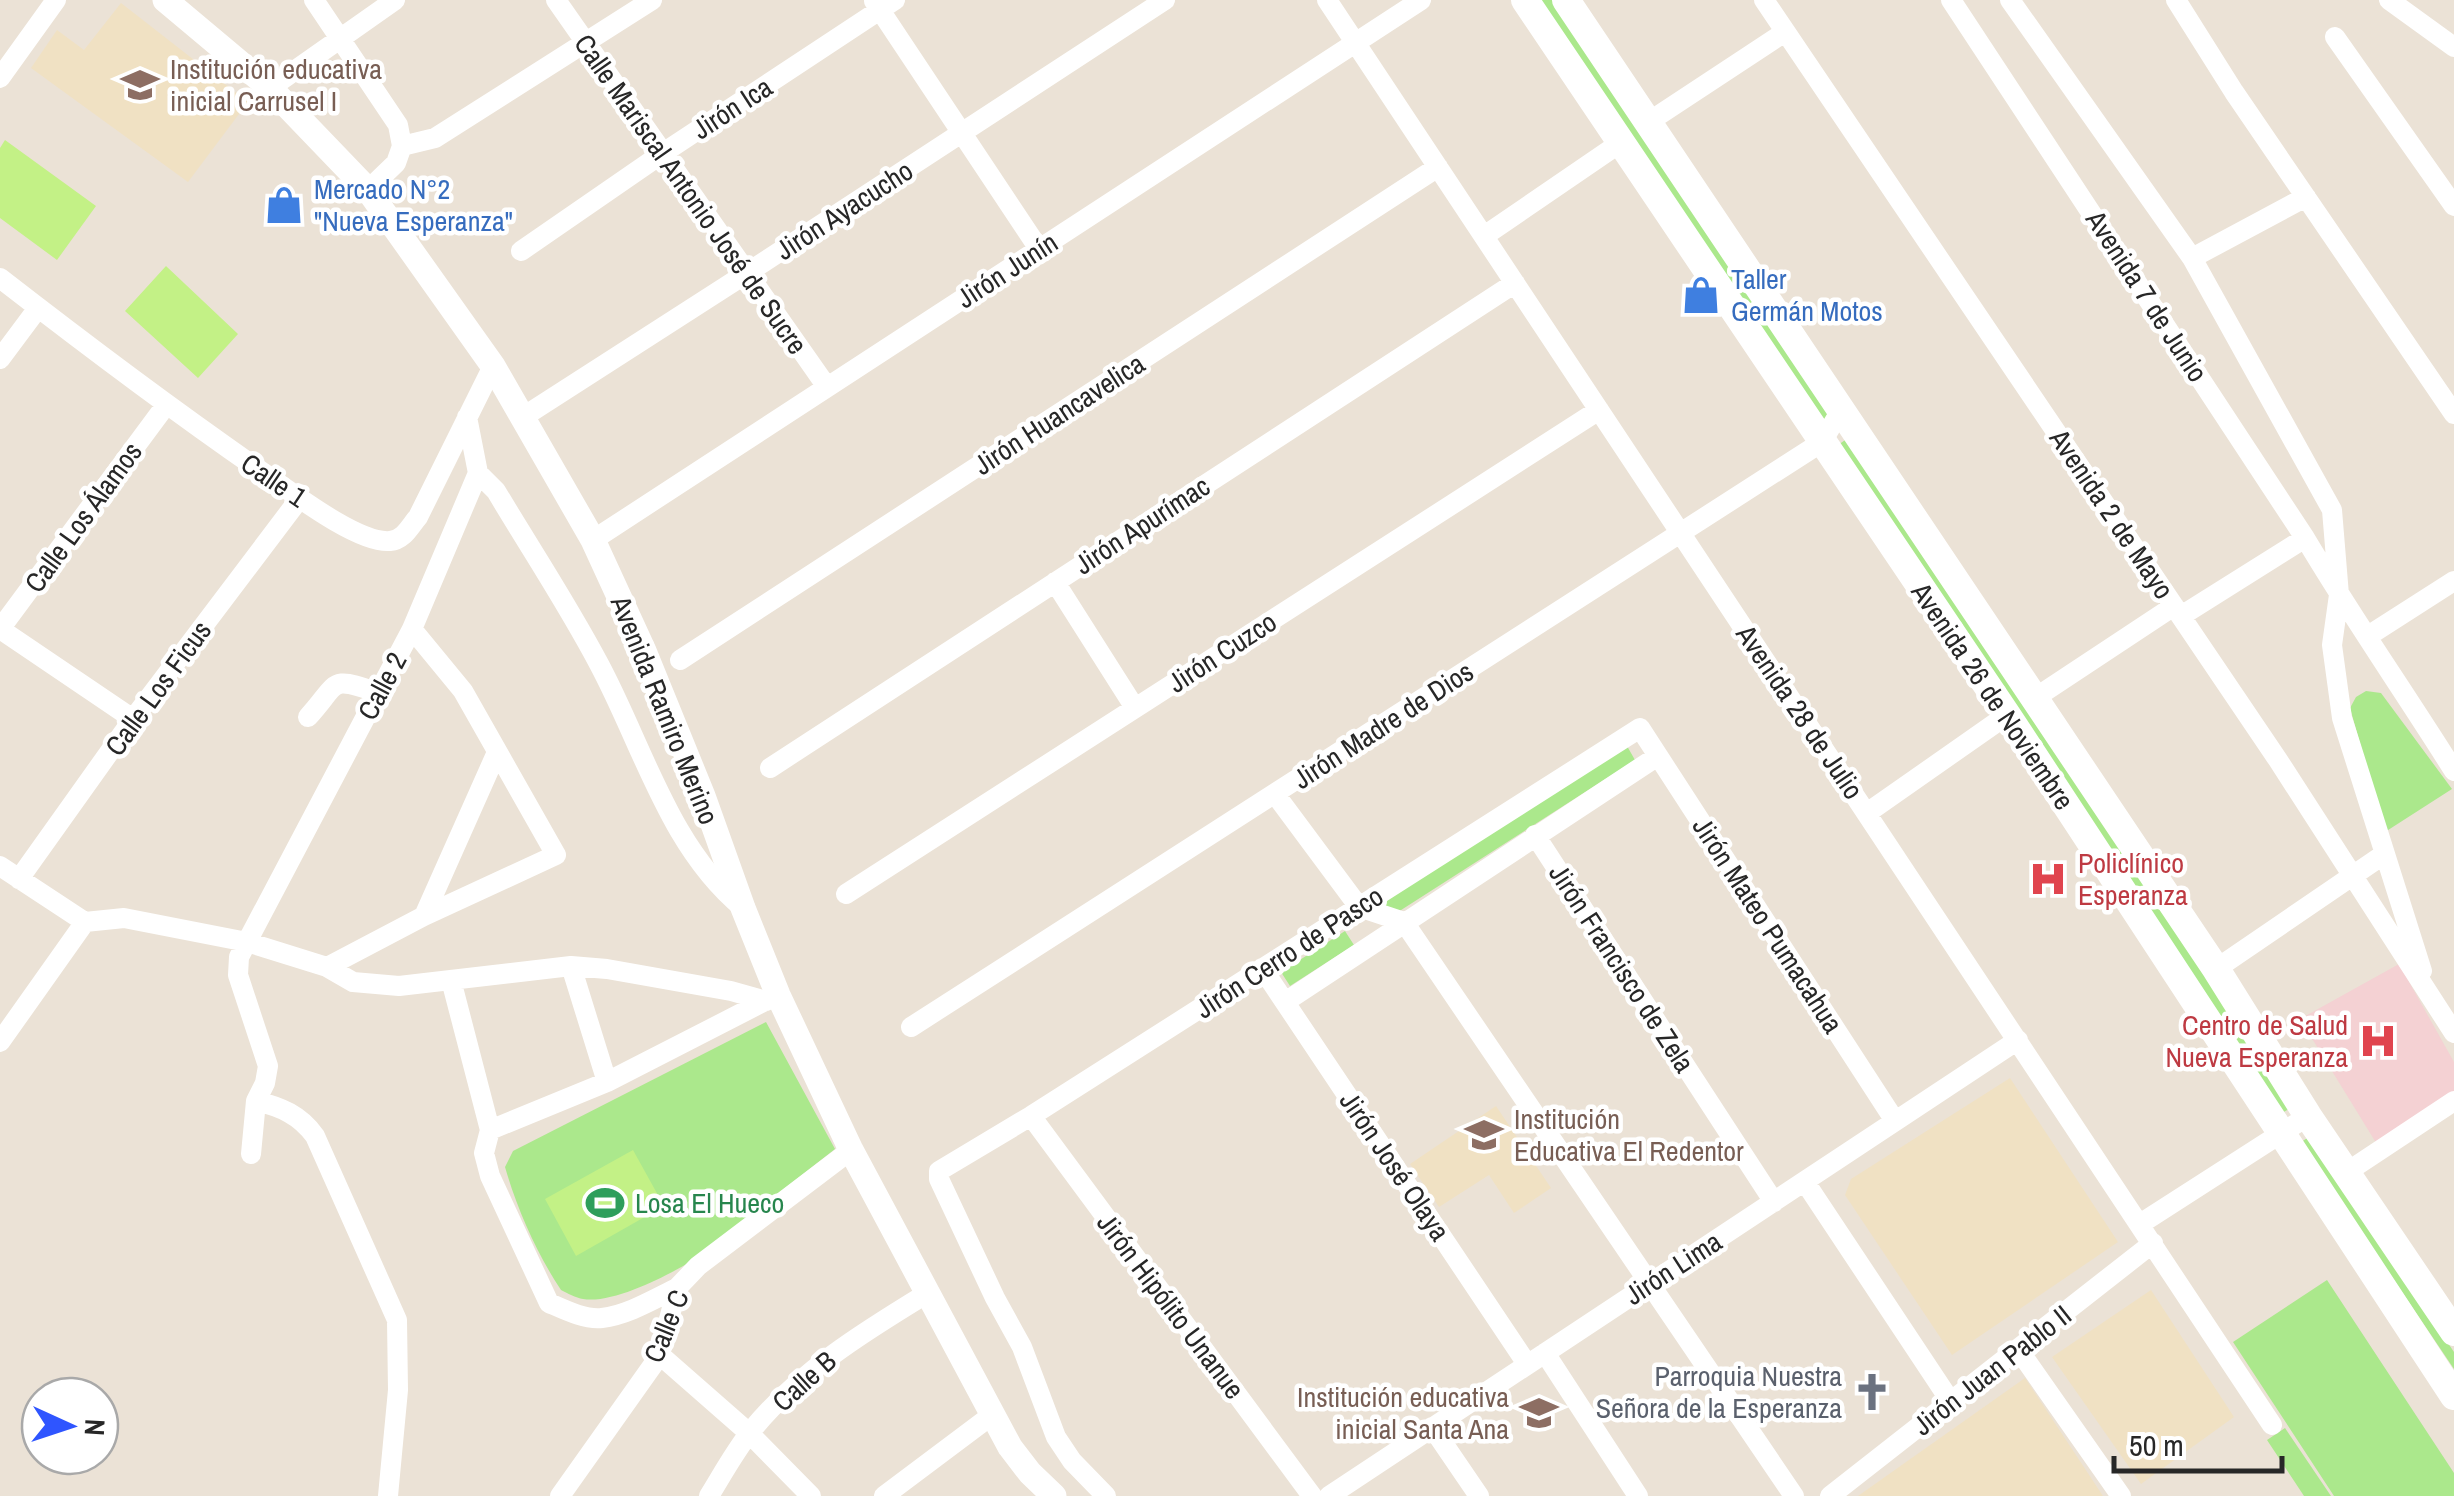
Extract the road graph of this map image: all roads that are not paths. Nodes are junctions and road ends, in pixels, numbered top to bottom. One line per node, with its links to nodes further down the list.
1 (56, 0): 24 (street)
2 (165, 0): 25 (street, Avenida Ramiro Merino)
3 (314, 0): 19 (street)
4 (396, 0): 19 (street)
5 (556, 0): 21 (street, Calle Mariscal Antonio José de Sucre)
6 (652, 0): 21 (street)
7 (1164, 0): 27 (street, Jirón Ayacucho)
8 (1327, 0): 22 (street, Avenida 28 de Julio)
9 (1421, 0): 22 (street, Jirón Junín)
10 (1525, 0): 28 (main road, Avenida 26 de Noviembre)
11 (1566, 0): 26 (main road, Avenida 26 de Noviembre)
12 (1764, 0): 18 (street, Avenida 2 de Mayo)
13 (1951, 0): 56 (street, Avenida 7 de Junio)
14 (2010, 0): 38 (street, Avenida 7 de Junio)
15 (2176, 0): 33 (street)
16 (2389, 0): 23 (street)
17 (883, 3): 27 (street); 30 (street, Jirón Ica)
18 (1785, 32): 26 (street); 61 (street, Avenida 2 de Mayo)
19 (340, 36): 25 (street); 29 (street)
20 (2335, 37): 34 (street)
21 (586, 43): 29 (street); 30 (street, Calle Mariscal Antonio José de Sucre)
22 (1355, 43): 31 (street, Avenida 28 de Julio); 36 (street, Jirón Junín)
23 (2454, 48)
24 (0, 78)
25 (270, 88): 32 (street, Avenida Ramiro Merino)
26 (1650, 121): 48 (main road, Avenida 26 de Noviembre)
27 (961, 132): 36 (street); 39 (street, Jirón Ayacucho)
28 (1620, 143): 35 (street); 52 (main road, Avenida 26 de Noviembre)
29 (402, 146): 32 (street)
30 (663, 153): 37 (street, Jirón Ica); 39 (street, Calle Mariscal Antonio José de Sucre)
31 (1438, 167): 35 (street, Avenida 28 de Julio); 65 (street, Jirón Huancavelica)
32 (368, 190): 44 (street, Avenida Ramiro Merino)
33 (2306, 197): 38 (street); 49 (street)
34 (2454, 206)
35 (1484, 236): 41 (street, Avenida 28 de Julio)
36 (1038, 249): 45 (street, Jirón Junín)
37 (521, 251)
38 (2192, 258): 60 (street, Avenida 7 de Junio)
39 (747, 274): 45 (street, Calle Mariscal Antonio José de Sucre); 50 (street, Jirón Ayacucho)
40 (0, 278): 42 (street, Calle 1)
41 (1515, 283): 47 (street, Avenida 28 de Julio); 59 (street, Jirón Apurímac)
42 (38, 308): 43 (street); 46 (street, Calle 1)
43 (0, 358)
44 (493, 366): 50 (street, Avenida Ramiro Merino); 51 (street, Calle 1)
45 (827, 388): 57 (street, Jirón Junín)
46 (166, 405): 54 (street, Calle 1); 62 (street, Calle Los Álamos)
47 (1599, 410): 55 (street, Avenida 28 de Julio); 68 (street, Jirón Cuzco)
48 (1841, 410): 52 (street, Jirón Madre de Dios); 67 (main road, Avenida 26 de Noviembre)
49 (2454, 414)
50 (522, 417): 57 (street, Avenida Ramiro Merino)
51 (467, 418): 53 (street); 54 (street, Calle 1)
52 (1822, 442): 55 (street, Jirón Madre de Dios); 70 (main road, Avenida 26 de Noviembre)
53 (478, 473): 63 (street, Calle 2); 86 (street)
54 (300, 498): 71 (street, Calle Los Ficus)
55 (1681, 533): 77 (street, Jirón Madre de Dios); 78 (street, Avenida 28 de Julio)
56 (2305, 538): 60 (street, Avenida 7 de Junio); 61 (street)
57 (593, 540): 86 (street, Avenida Ramiro Merino)
58 (2454, 581): 64 (street)
59 (1055, 582): 68 (street); 75 (street, Jirón Apurímac)
60 (2339, 595): 64 (street, Avenida 7 de Junio); 80 (street)
61 (2178, 611): 67 (street); 82 (street, Avenida 2 de Mayo)
62 (0, 629): 71 (street)
63 (412, 629): 66 (street, Calle 2); 73 (street)
64 (2368, 636): 76 (street, Avenida 7 de Junio)
65 (680, 660)
66 (379, 693): 69 (street); 90 (street, Calle 2)
67 (2034, 698): 94 (main road, Avenida 26 de Noviembre)
68 (1135, 708): 84 (street, Jirón Cuzco)
69 (308, 716)
70 (2006, 716): 78 (street); 110 (main road, Avenida 26 de Noviembre)
71 (134, 719): 83 (street, Calle Los Ficus)
72 (1640, 728): 74 (street, Jirón Mateo Pumacahua); 85 (street, Jirón Cerro de Pasco)
73 (497, 752): 87 (street); 87 (street)
74 (1658, 756): 79 (street, Jirón Cerro de Pasco); 108 (street, Jirón Mateo Pumacahua)
75 (770, 768)
76 (2454, 771)
77 (1276, 794): 85 (street); 99 (street, Jirón Madre de Dios)
78 (1867, 813): 101 (street, Avenida 28 de Julio)
79 (1535, 835): 89 (street, Jirón Cerro de Pasco); 115 (street, Jirón Francisco de Zela)
80 (2384, 855): 82 (street); 96 (street)
81 (0, 866): 83 (street)
82 (2352, 876): 94 (street); 96 (street, Avenida 2 de Mayo)
83 (18, 879): 88 (street)
84 (846, 894)
85 (1358, 907): 89 (street); 93 (street, Jirón Cerro de Pasco)
86 (742, 908): 97 (street, Avenida Ramiro Merino)
87 (424, 916): 92 (street)
88 (84, 922): 90 (street); 102 (street)
89 (1404, 922): 98 (street, Jirón Cerro de Pasco); 118 (street)
90 (247, 942): 92 (street); 105 (street)
91 (571, 966): 95 (street); 97 (street); 103 (street)
92 (327, 967): 95 (street)
93 (1262, 968): 98 (street, Jirón José Olaya); 106 (street, Jirón Cerro de Pasco)
94 (2216, 970): 107 (main road, Avenida 26 de Noviembre)
95 (451, 980): 109 (street)
96 (2430, 997): 100 (street, Avenida 2 de Mayo)
97 (772, 998): 103 (street); 111 (street, Avenida Ramiro Merino)
98 (1284, 1002): 124 (street, Jirón José Olaya)
99 (911, 1027)
100 (2454, 1034)
101 (2018, 1040): 108 (street, Jirón Lima); 116 (street, Avenida 28 de Julio)
102 (0, 1042)
103 (607, 1082): 109 (street)
104 (2454, 1100): 113 (street)
105 (256, 1101): 112 (street); 132 (street)
106 (1030, 1116): 137 (street, Jirón Cerro de Pasco); 138 (street, Jirón Hipólito Unanue)
107 (2308, 1116): 110 (street); 113 (main road, Avenida 26 de Noviembre)
108 (1895, 1122): 114 (street, Jirón Lima)
109 (490, 1130): 119 (street)
110 (2281, 1133): 116 (street); 125 (main road, Avenida 26 de Noviembre)
111 (851, 1150): 119 (street, Calle C); 120 (street, Avenida Ramiro Merino)
112 (251, 1154)
113 (2347, 1172): 121 (main road, Avenida 26 de Noviembre)
114 (1805, 1182): 115 (street, Jirón Lima); 126 (street)
115 (1774, 1202): 118 (street, Jirón Lima)
116 (2140, 1224): 117 (street, Avenida 28 de Julio)
117 (2153, 1243): 122 (street, Jirón Juan Pablo II); 128 (street, Avenida 28 de Julio)
118 (1649, 1284): 124 (street, Jirón Lima); 142 (street)
119 (677, 1288): 123 (street, Calle C)
120 (926, 1294): 127 (street, Avenida Ramiro Merino); 130 (street, Calle B)
121 (2451, 1322)
122 (2018, 1349): 126 (street, Jirón Juan Pablo II); 144 (street)
123 (660, 1355): 130 (street); 133 (street, Calle C)
124 (1536, 1359): 129 (street, Jirón Lima); 141 (street, Jirón José Olaya)
125 (2454, 1396)
126 (1950, 1402): 143 (street, Jirón Juan Pablo II)
127 (992, 1415): 131 (street, Avenida Ramiro Merino); 136 (street)
128 (2272, 1425)
129 (1432, 1427): 139 (street, Jirón Lima); 140 (street)
130 (749, 1433): 134 (street, Calle B); 135 (street)
131 (1052, 1495)
132 (388, 1496)
133 (560, 1496)
134 (709, 1496)
135 (811, 1496)
136 (884, 1496)
137 (1106, 1496)
138 (1312, 1496)
139 (1328, 1496)
140 (1479, 1496)
141 (1638, 1496)
142 (1794, 1496)
143 (1830, 1496)
144 (2121, 1496)

